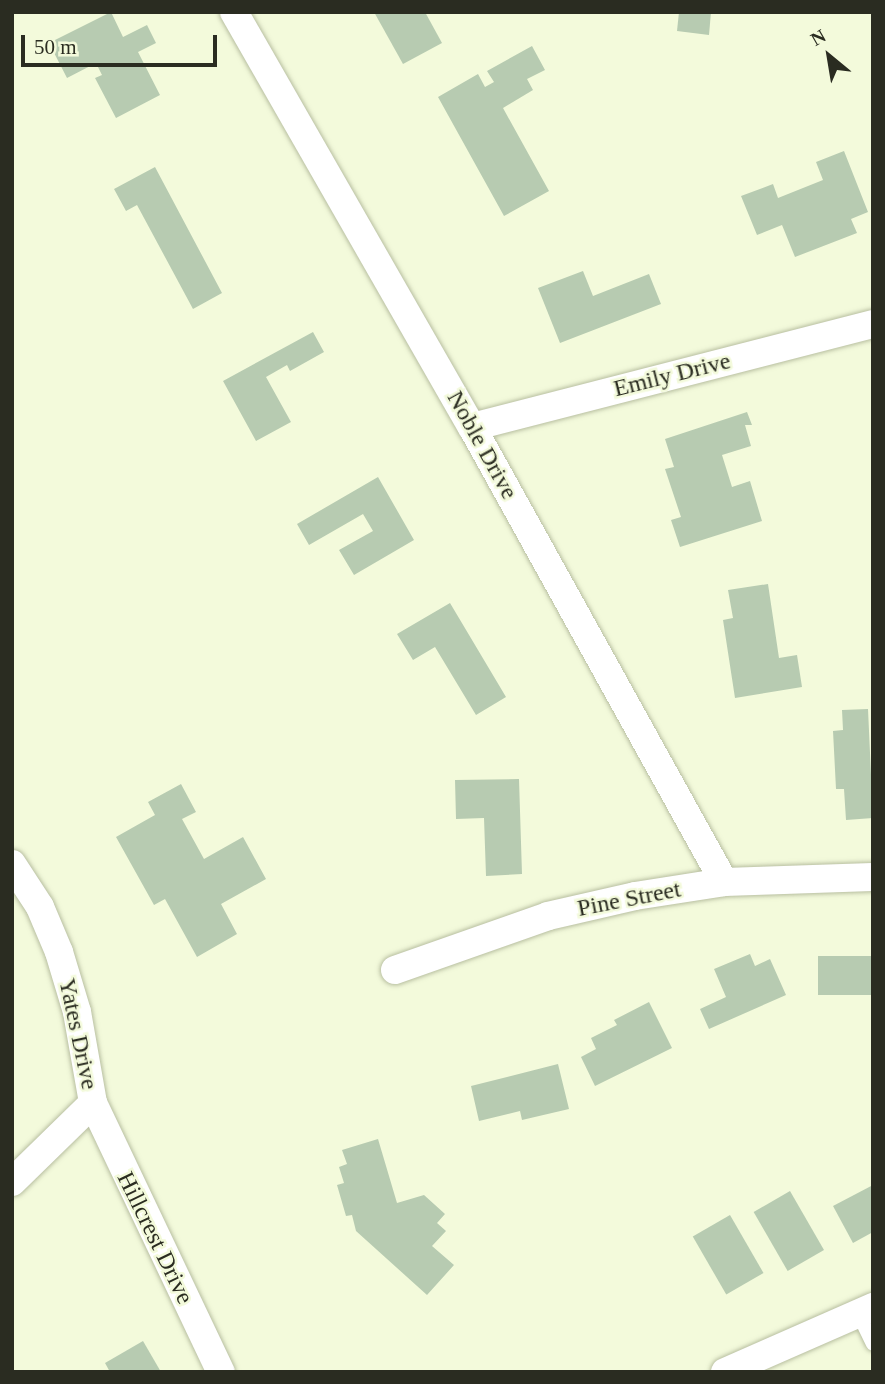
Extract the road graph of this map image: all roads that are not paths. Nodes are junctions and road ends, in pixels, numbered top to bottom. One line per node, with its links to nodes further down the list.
1 (234, 12): 3 (street, Noble Drive)
2 (873, 324): 3 (street, Emily Drive)
3 (472, 426): 6 (street, Noble Drive)
4 (12, 864): 8 (street, Yates Drive)
5 (873, 877): 6 (street, Pine Street)
6 (724, 882): 7 (street, Pine Street)
7 (395, 970)
8 (93, 1103): 9 (street, Yates Drive); 12 (street, Hillcrest Drive)
9 (12, 1182)
10 (865, 1310): 11 (lane); 13 (street)
11 (873, 1344)
12 (221, 1372)
13 (725, 1372)

